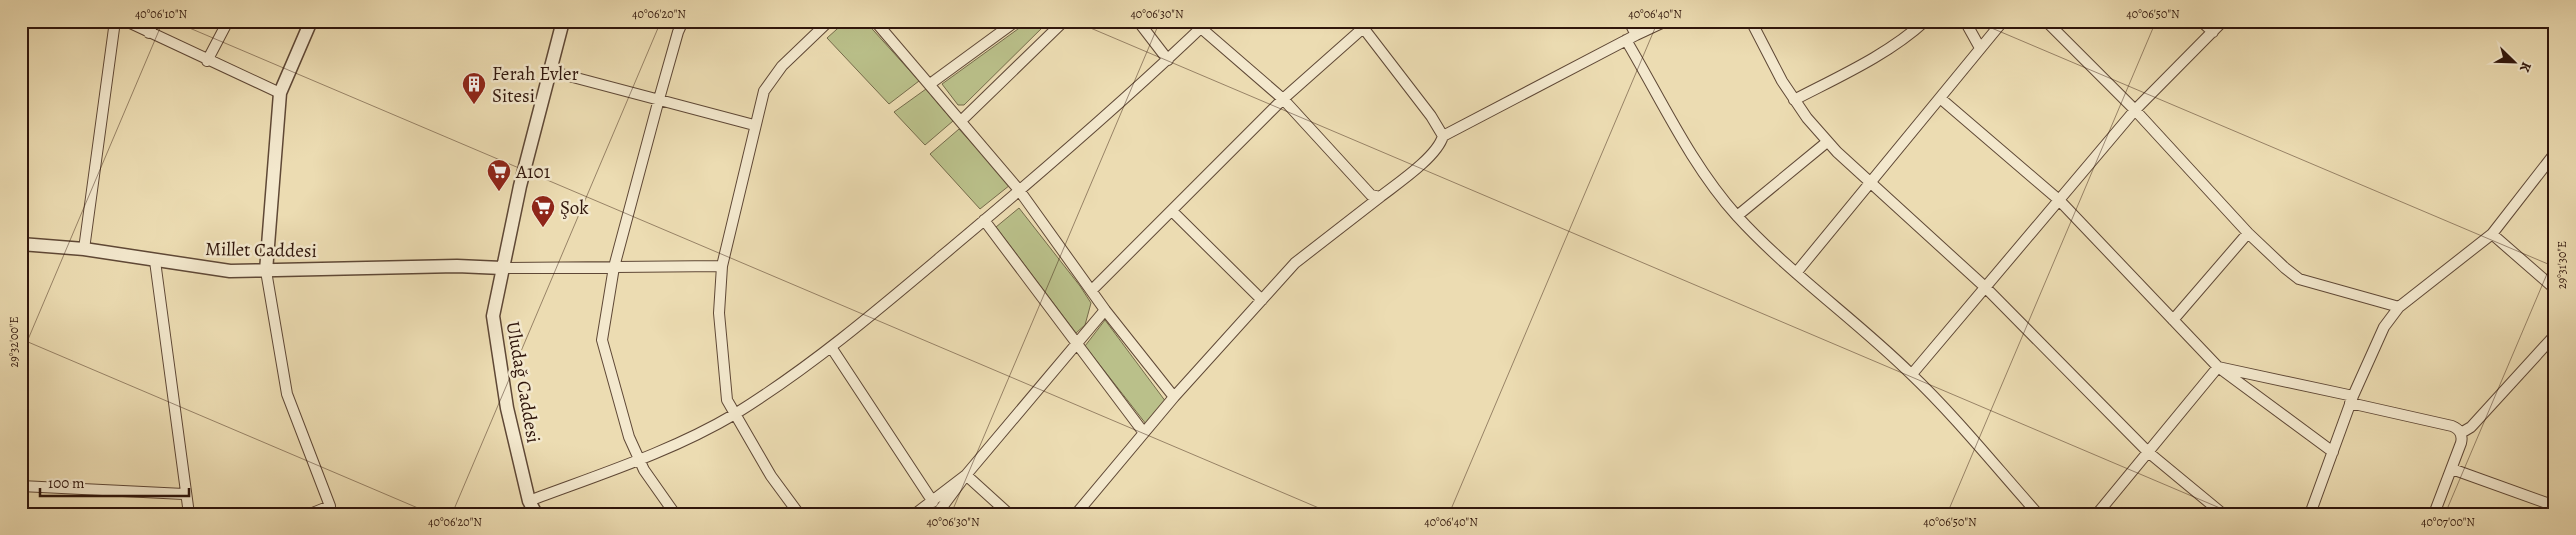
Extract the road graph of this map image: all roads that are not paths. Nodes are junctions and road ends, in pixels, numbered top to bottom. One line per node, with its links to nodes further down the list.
1 (115, 21): 54 (street)
2 (126, 21): 25 (street)
3 (154, 21): 25 (street)
4 (228, 21): 30 (street)
5 (311, 21): 33 (street)
6 (563, 21): 31 (street, Uludağ Caddesi)
7 (683, 21): 34 (street)
8 (875, 21): 32 (street)
9 (1016, 21): 32 (street)
10 (1064, 21): 39 (street)
11 (1138, 21): 29 (street)
12 (1629, 21): 26 (street)
13 (1666, 21): 26 (street)
14 (1751, 21): 37 (street)
15 (1926, 21): 37 (street)
16 (1965, 21): 28 (street)
17 (2003, 21): 28 (street)
18 (2046, 21): 38 (street)
19 (2201, 21): 24 (street)
20 (2223, 21): 24 (street)
21 (822, 23): 40 (street)
22 (1364, 23): 36 (street); 41 (street)
23 (1203, 24): 29 (street); 36 (street)
24 (2212, 32): 38 (street)
25 (149, 33): 30 (street)
26 (1636, 34): 27 (street)
27 (1626, 40): 41 (street); 49 (street)
28 (1980, 48): 35 (street)
29 (1168, 60): 45 (street)
30 (207, 61): 33 (street)
31 (550, 71): 34 (street); 58 (street, Uludağ Caddesi)
32 (930, 84): 39 (street)
33 (280, 94): 59 (street)
34 (659, 98): 40 (street); 57 (street)
35 (1940, 98): 44 (street); 47 (street)
36 (1283, 99): 46 (street); 48 (street)
37 (1794, 100): 42 (street)
38 (2135, 110): 47 (street); 51 (street)
39 (961, 121): 45 (street)
40 (754, 125): 56 (street)
41 (1443, 136): 46 (street)
42 (1827, 142): 44 (street); 49 (street)
43 (2555, 153): 52 (street)
44 (1870, 183): 60 (street); 61 (street)
45 (1019, 190): 50 (street); 63 (street)
46 (1380, 197): 64 (street)
47 (2059, 200): 61 (street); 67 (street)
48 (1172, 211): 63 (street); 64 (street)
49 (1737, 216): 60 (street)
50 (984, 220): 69 (street); 70 (street)
51 (2248, 233): 65 (street); 67 (street)
52 (2492, 234): 62 (street); 65 (street)
53 (21, 244): 54 (street, Millet Caddesi)
54 (84, 249): 55 (street, Millet Caddesi)
55 (154, 261): 59 (street, Millet Caddesi); 84 (street)
56 (722, 266): 57 (street); 75 (street)
57 (614, 267): 58 (street); 80 (street)
58 (502, 268): 59 (street, Millet Caddesi); 85 (street, Uludağ Caddesi)
59 (266, 271): 89 (street)
60 (1796, 272): 72 (street)
61 (1986, 287): 72 (street); 78 (street)
62 (2555, 289)
63 (1092, 290): 66 (street)
64 (1262, 300): 73 (street)
65 (2399, 308): 74 (street)
66 (1105, 310): 69 (street); 73 (street)
67 (2173, 320): 71 (street)
68 (2555, 335): 77 (street)
69 (1076, 344): 76 (street); 82 (street)
70 (831, 347): 75 (street); 86 (street)
71 (2218, 368): 74 (street); 78 (street); 79 (street)
72 (1912, 374): 97 (street)
73 (1174, 397): 76 (street)
74 (2351, 400): 77 (street); 79 (street)
75 (734, 414): 80 (street); 92 (street)
76 (1144, 433): 96 (street)
77 (2461, 433): 81 (street)
78 (2148, 452): 98 (street); 99 (street)
79 (2333, 452): 100 (street)
80 (639, 460): 85 (street); 91 (street)
81 (2452, 468): 87 (street); 101 (street)
82 (966, 475): 86 (street); 94 (street); 95 (street)
83 (21, 486): 84 (street)
84 (184, 494): 88 (street)
85 (529, 501): 90 (street, Uludağ Caddesi)
86 (933, 502): 93 (street)
87 (2555, 506)
88 (188, 514)
89 (310, 514)
90 (536, 514)
91 (674, 514)
92 (798, 514)
93 (915, 514)
94 (937, 514)
95 (1009, 514)
96 (1076, 514)
97 (2038, 514)
98 (2096, 514)
99 (2223, 514)
100 (2310, 514)
101 (2434, 514)

